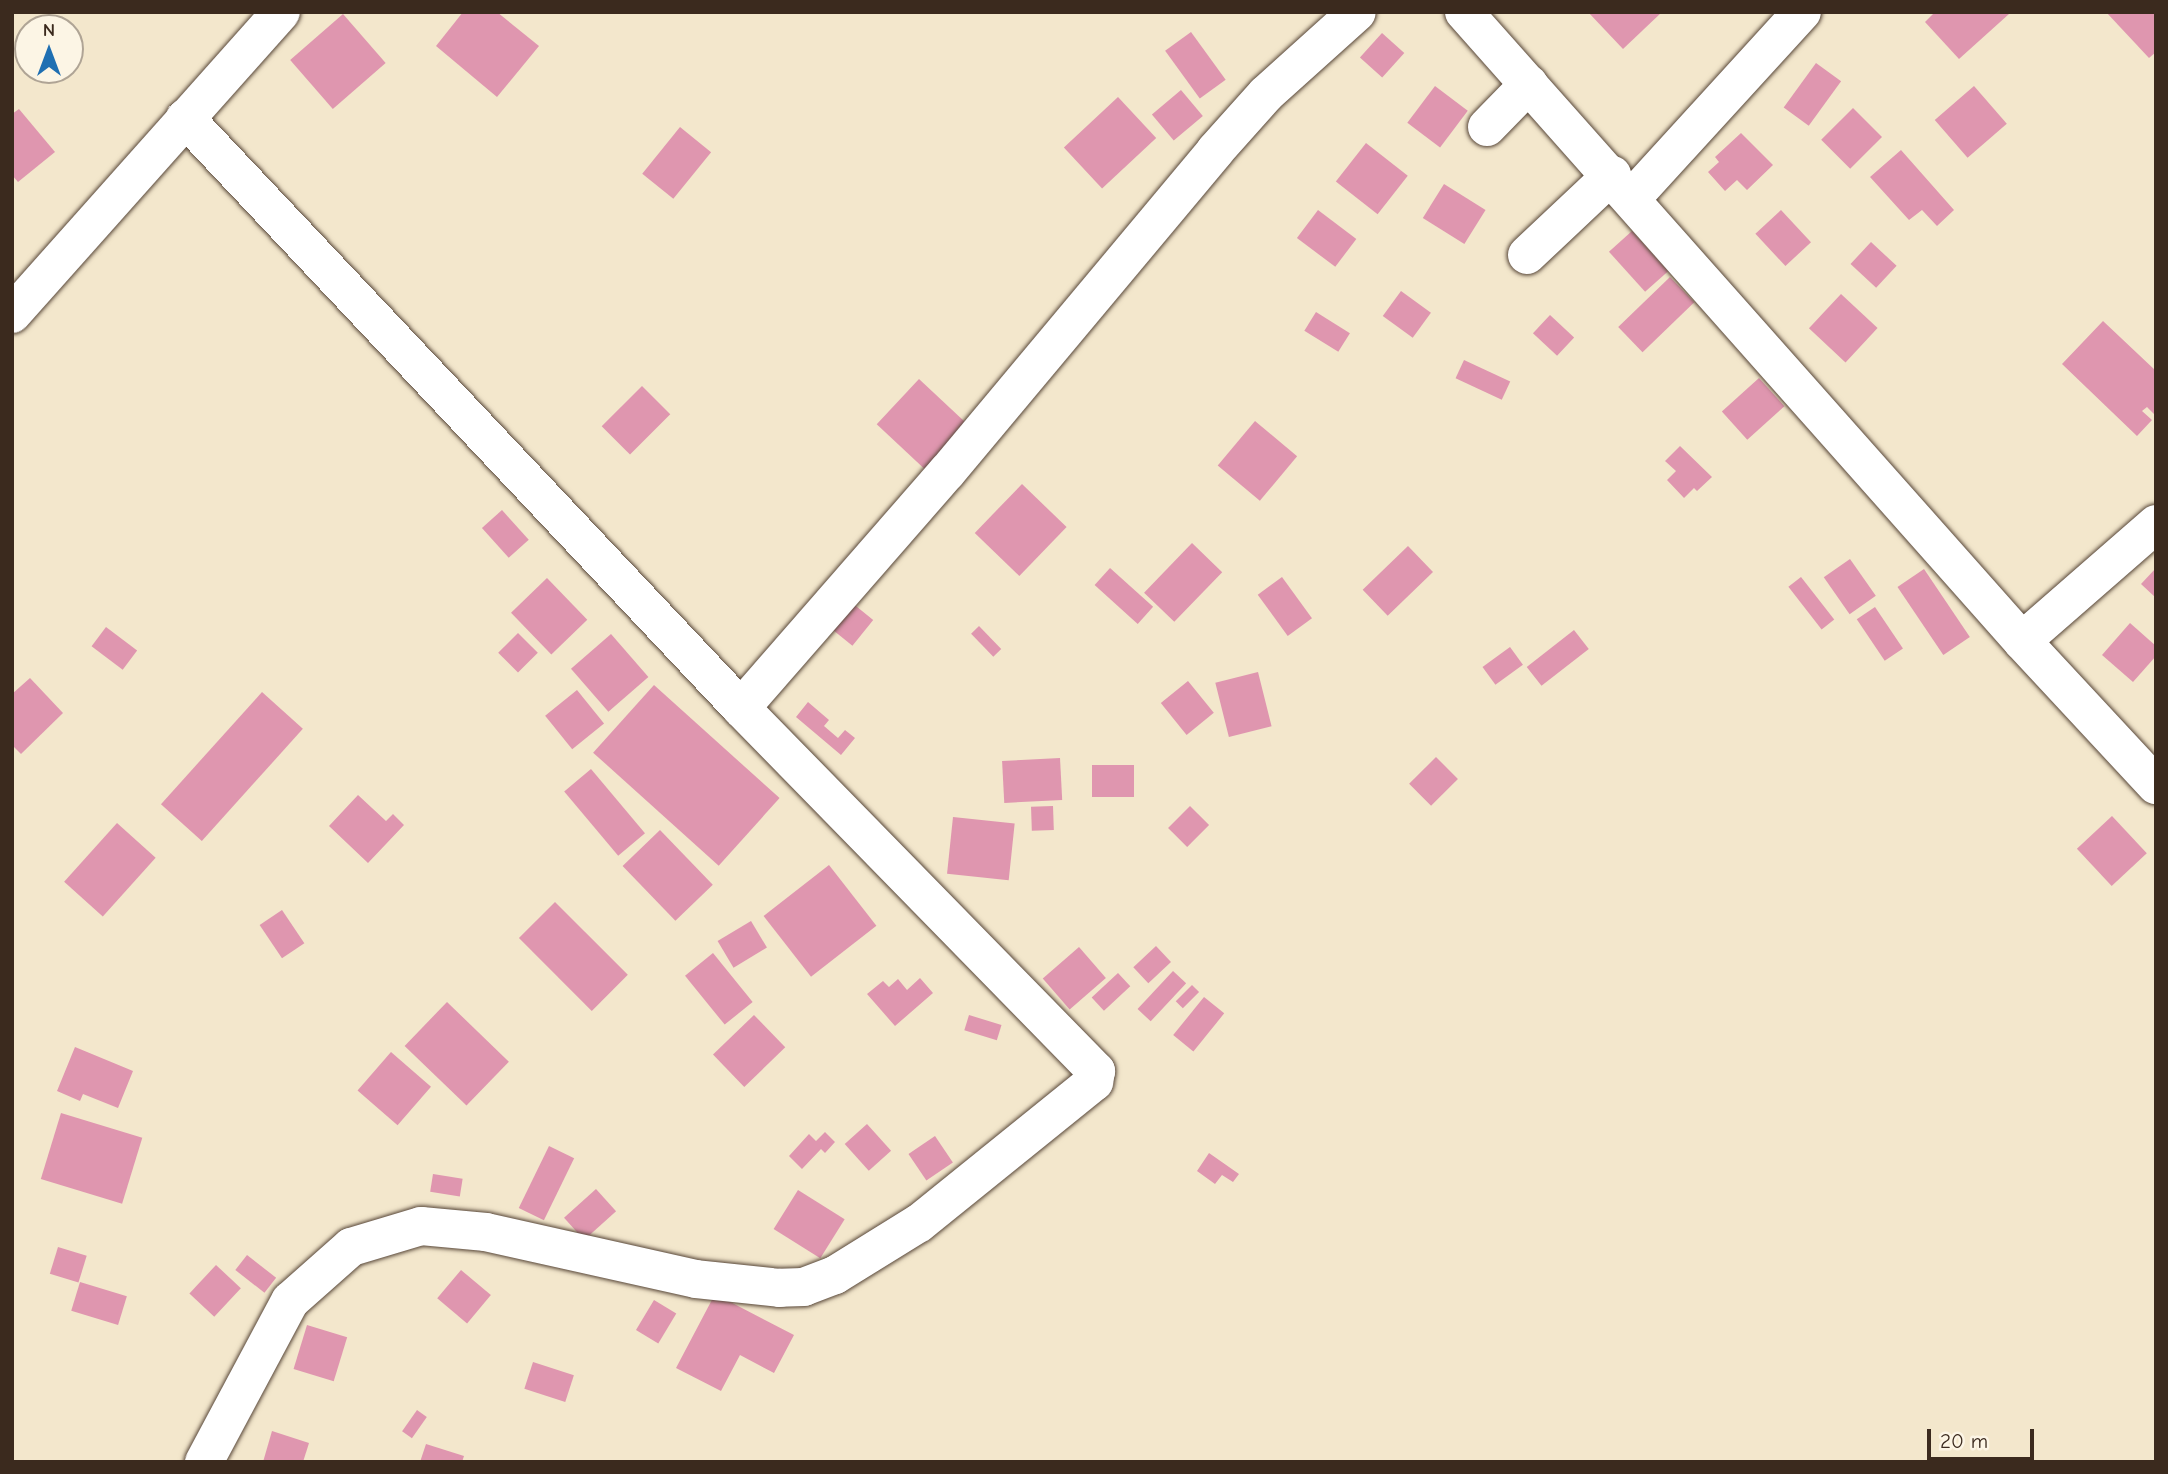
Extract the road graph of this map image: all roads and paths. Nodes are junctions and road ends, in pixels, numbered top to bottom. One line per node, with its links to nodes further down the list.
1 (281, 12): 6 (street)
2 (1357, 12): 13 (street)
3 (1464, 12): 5 (street)
4 (1802, 12): 8 (street)
5 (1529, 84): 7 (street); 8 (street)
6 (185, 118): 10 (street); 13 (street)
7 (1487, 127)
8 (1622, 187): 9 (street); 12 (street)
9 (1527, 255)
10 (12, 314)
11 (2156, 524): 12 (street)
12 (2022, 641): 14 (street)
13 (741, 708): 15 (street)
14 (2156, 785)
15 (204, 1462)

